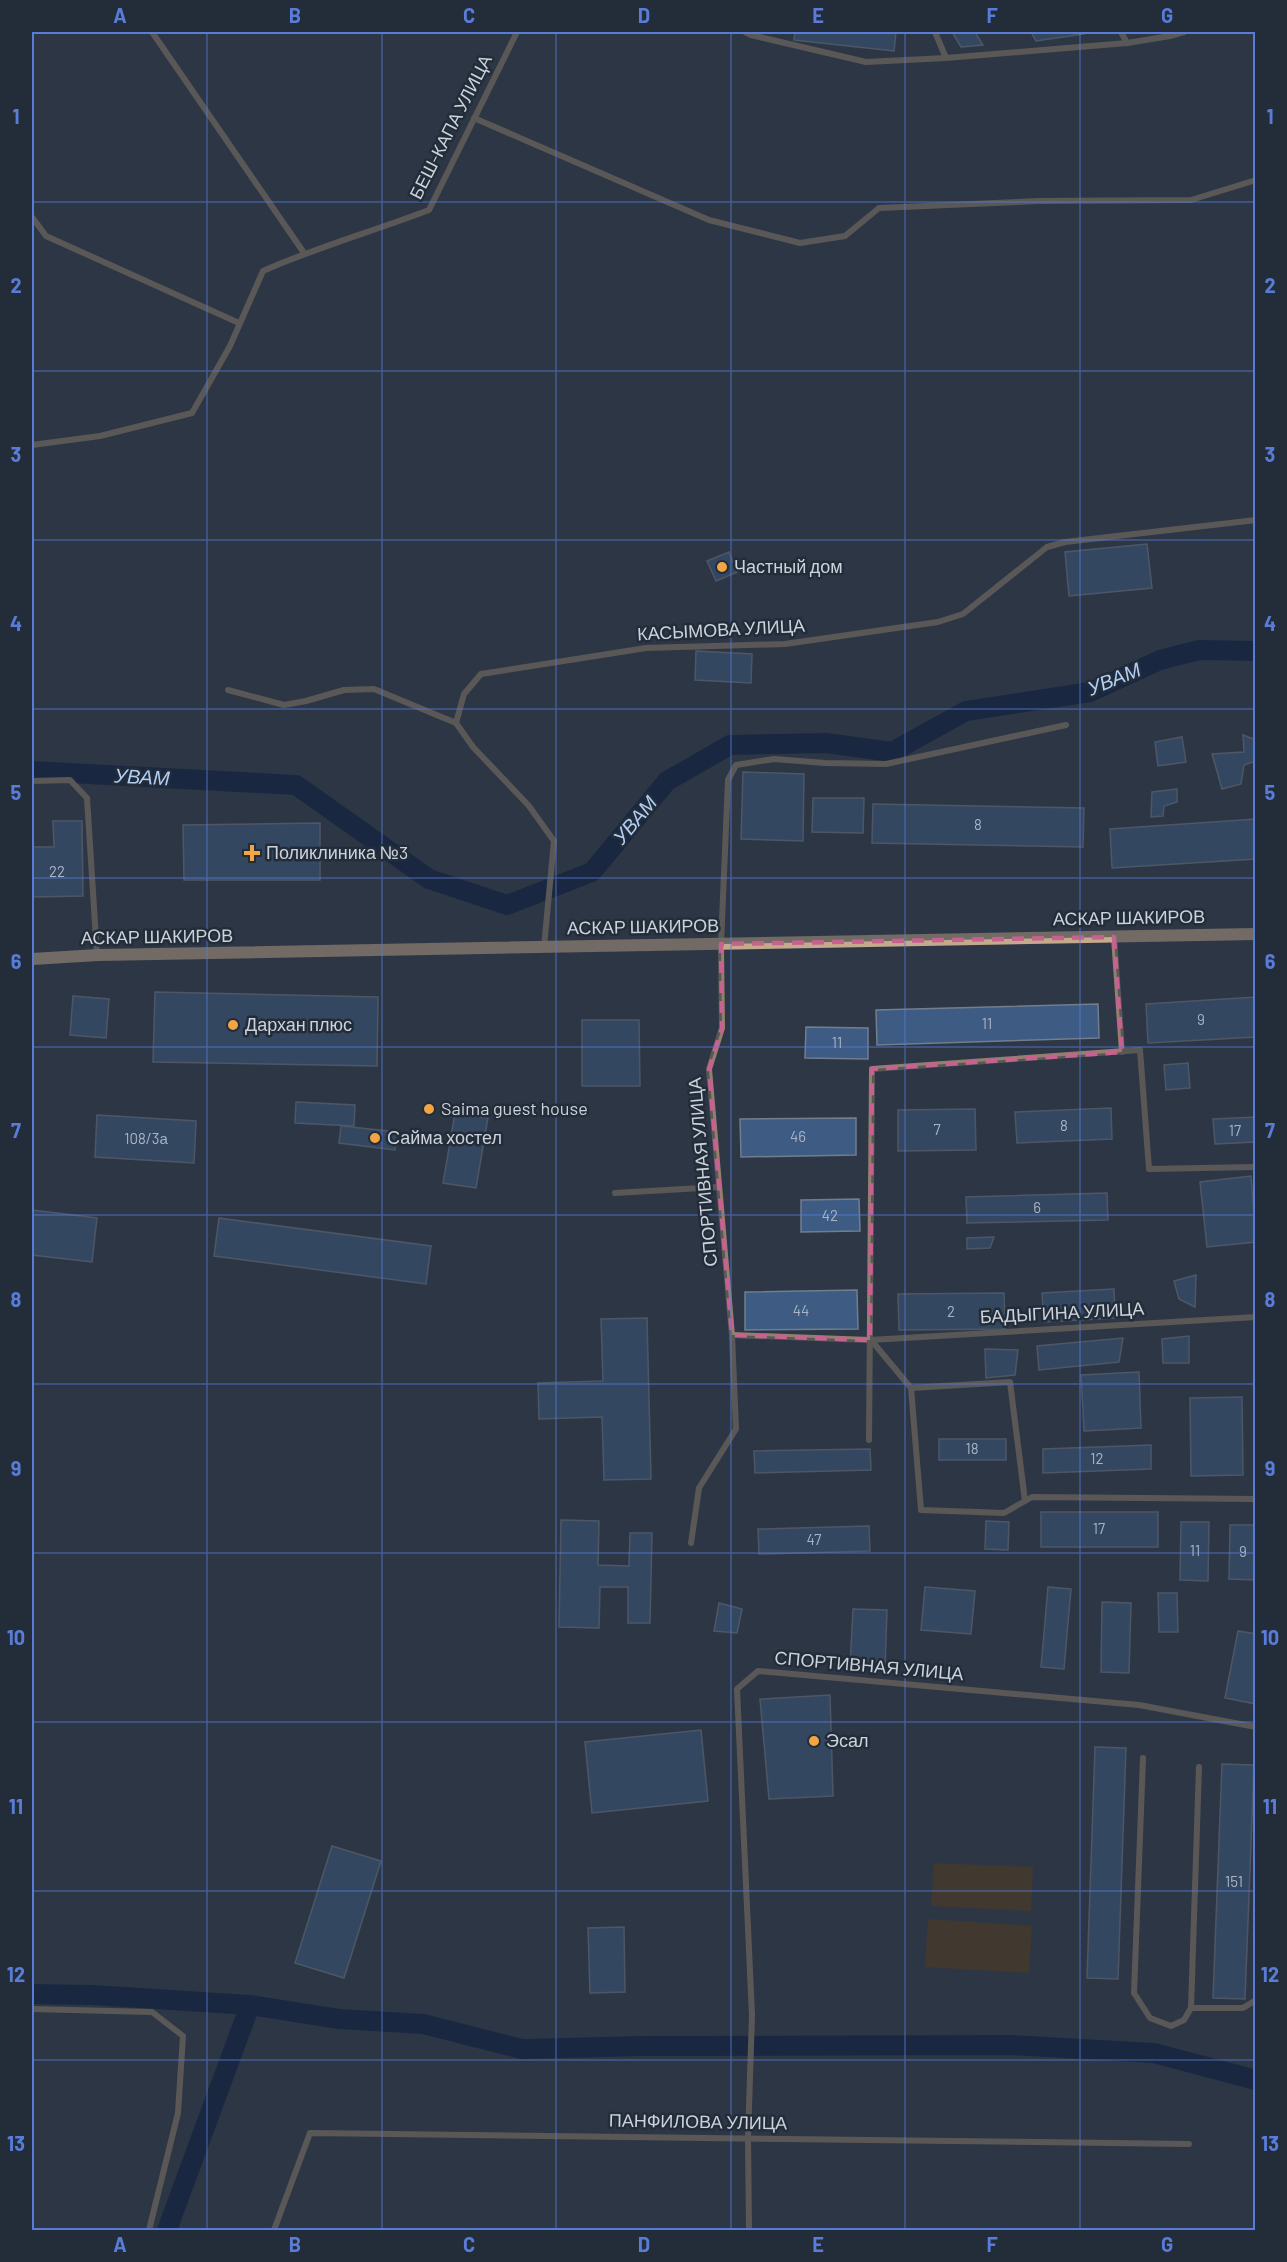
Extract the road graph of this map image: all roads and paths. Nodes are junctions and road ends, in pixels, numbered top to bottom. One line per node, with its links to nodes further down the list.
1 (152, 32): 12 (street)
2 (517, 32): 9 (street, БЕШ-КАПА УЛИЦА)
3 (746, 32): 8 (street)
4 (935, 32): 8 (street)
5 (1121, 32): 7 (street)
6 (1184, 32): 7 (street)
7 (1127, 43): 8 (street)
8 (946, 58)
9 (474, 118): 10 (street); 12 (street, БЕШ-КАПА УЛИЦА)
10 (1256, 180)
11 (32, 217): 13 (street)
12 (304, 253): 13 (street, БЕШ-КАПА УЛИЦА)
13 (239, 323): 14 (street, БЕШ-КАПА УЛИЦА)
14 (32, 445)
15 (1256, 520): 17 (street, КАСЫМОВА УЛИЦА)
16 (228, 690): 17 (street)
17 (456, 723): 23 (street)
18 (1066, 725): 22 (street, СПОРТИВНАЯ УЛИЦА)
19 (32, 781): 24 (street)
20 (1256, 934): 21 (main road, АСКАР ШАКИРОВ)
21 (1114, 937): 22 (main road, АСКАР ШАКИРОВ); 26 (street)
22 (722, 944): 23 (main road, АСКАР ШАКИРОВ); 28 (street, СПОРТИВНАЯ УЛИЦА)
23 (544, 947): 24 (main road, АСКАР ШАКИРОВ)
24 (98, 955): 25 (main road, АСКАР ШАКИРОВ)
25 (32, 959)
26 (1122, 1052): 27 (street); 32 (street)
27 (1256, 1167)
28 (718, 1187): 29 (street); 31 (street, СПОРТИВНАЯ УЛИЦА)
29 (615, 1193)
30 (1256, 1317): 32 (street, БАДЫГИНА УЛИЦА)
31 (732, 1335): 32 (street, БАДЫГИНА УЛИЦА); 37 (street, СПОРТИВНАЯ УЛИЦА)
32 (870, 1340): 33 (street); 34 (street)
33 (911, 1388): 36 (street); 36 (street)
34 (870, 1440)
35 (1256, 1498): 36 (street)
36 (1025, 1501)
37 (691, 1543)
38 (1256, 1727): 44 (street, СПОРТИВНАЯ УЛИЦА)
39 (1143, 1758): 42 (street)
40 (1199, 1767): 42 (street)
41 (1256, 2000): 42 (street)
42 (1191, 2008)
43 (32, 2009): 46 (street)
44 (748, 2138): 45 (street, ПАНФИЛОВА УЛИЦА); 47 (street, ПАНФИЛОВА УЛИЦА); 48 (street)
45 (1189, 2144)
46 (148, 2230)
47 (274, 2230)
48 (749, 2230)

